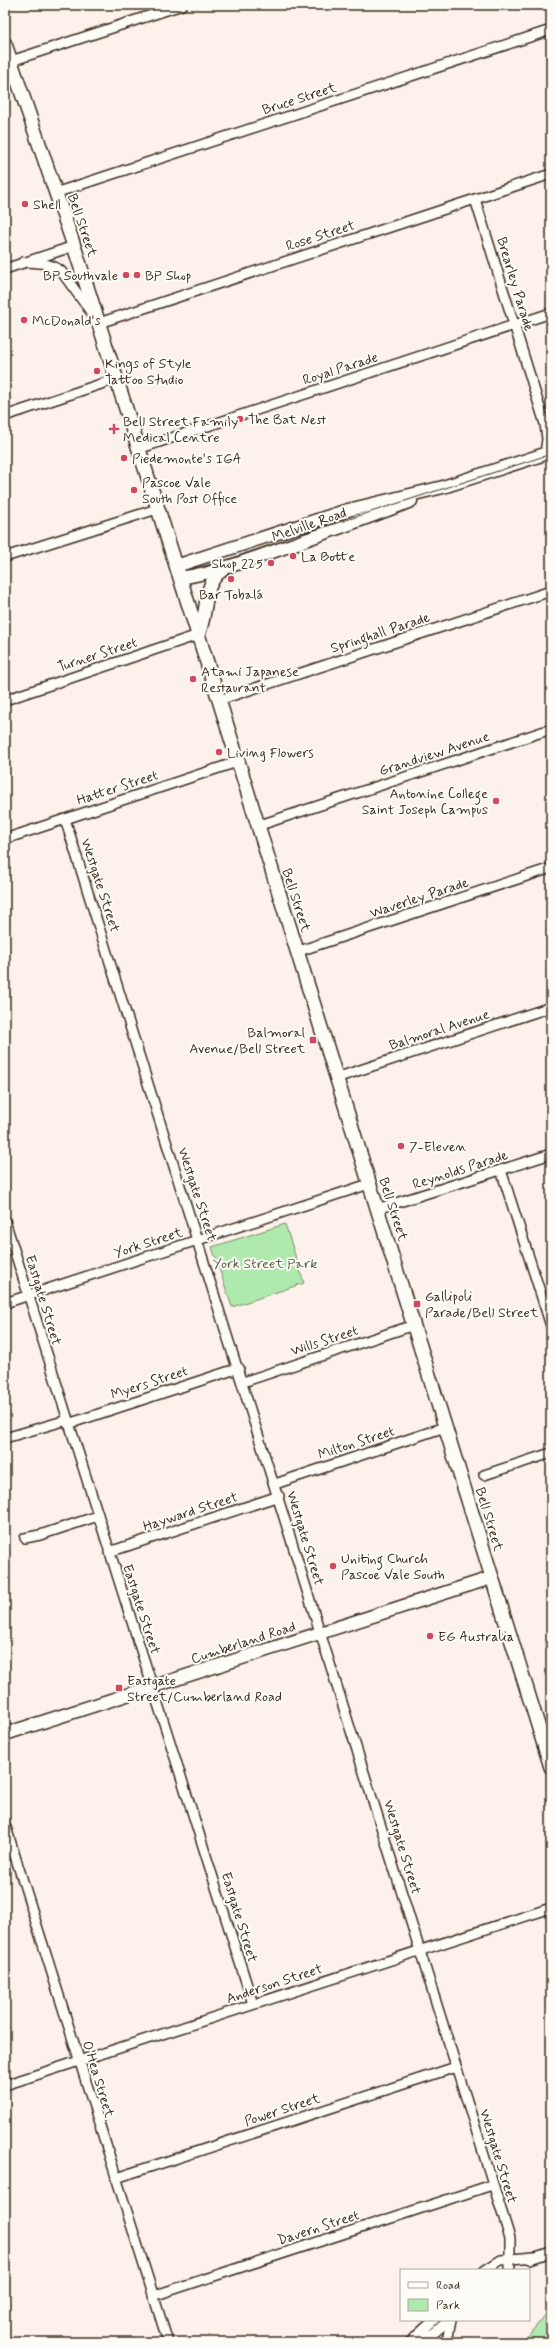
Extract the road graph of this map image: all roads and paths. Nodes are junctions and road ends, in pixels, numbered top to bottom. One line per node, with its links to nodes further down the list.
1 (182, 5): 4 (street)
2 (551, 30): 6 (street, Bruce Street)
3 (5, 44): 4 (highway, Bell Street)
4 (11, 61): 6 (highway, Bell Street)
5 (551, 174): 7 (street, Rose Street)
6 (55, 193): 8 (highway, Bell Street)
7 (475, 200): 12 (street, Rose Street); 13 (street, Brearley Parade)
8 (74, 246): 9 (street); 12 (highway, Bell Street)
9 (23, 262): 10 (street); 12 (street)
10 (5, 269)
11 (551, 313): 13 (street, Royal Parade)
12 (99, 323): 14 (highway, Bell Street)
13 (514, 325): 16 (street, Brearley Parade); 18 (street, Royal Parade)
14 (116, 379): 15 (street); 18 (highway, Bell Street)
15 (5, 416)
16 (545, 424): 17 (street, Brearley Parade); 19 (street, Brearley Parade)
17 (551, 435)
18 (138, 449): 21 (highway, Bell Street)
19 (548, 453): 20 (main road, Melville Road)
20 (443, 487): 23 (main road, Melville Road); 24 (main road, Melville Road)
21 (157, 509): 22 (street); 23 (highway, Bell Street)
22 (5, 557)
23 (176, 566): 25 (highway, Bell Street)
24 (228, 568): 25 (main road, Melville Road); 27 (main road)
25 (180, 578): 27 (highway, Bell Street)
26 (551, 590): 29 (street, Springhall Parade)
27 (198, 635): 28 (street, Turner Street); 29 (highway, Bell Street)
28 (5, 700)
29 (219, 700): 31 (highway, Bell Street)
30 (551, 729): 33 (street, Grandview Avenue)
31 (237, 762): 32 (street, Hatter Street); 33 (highway, Bell Street)
32 (65, 819): 34 (street, Hatter Street); 44 (street, Westgate Street)
33 (257, 826): 36 (highway, Bell Street)
34 (5, 839)
35 (551, 868): 36 (street, Waverley Parade)
36 (296, 952): 38 (highway, Bell Street)
37 (551, 1007): 38 (street, Balmoral Avenue)
38 (336, 1078): 41 (highway, Bell Street)
39 (551, 1154): 40 (street, Reynolds Parade)
40 (500, 1170): 42 (street, Reynolds Parade); 48 (street)
41 (369, 1184): 42 (highway, Bell Street); 44 (street, York Street)
42 (377, 1210): 47 (highway, Bell Street)
43 (5, 1221): 45 (street, Eastgate Street)
44 (198, 1240): 45 (street, York Street); 49 (street, Westgate Street)
45 (28, 1296): 46 (street, York Street); 51 (street, Eastgate Street)
46 (5, 1303)
47 (414, 1325): 50 (street, Wills Street); 52 (highway, Bell Street)
48 (551, 1326)
49 (238, 1368): 50 (street, Westgate Street); 51 (street, Myers Street)
50 (243, 1382): 56 (street, Westgate Street)
51 (68, 1422): 53 (street, Myers Street); 58 (street, Eastgate Street)
52 (445, 1427): 56 (street, Milton Street); 61 (highway, Bell Street)
53 (5, 1438)
54 (551, 1453): 55 (street)
55 (484, 1475)
56 (275, 1484): 57 (street, Westgate Street)
57 (279, 1496): 60 (street, Hayward Street); 62 (street, Westgate Street)
58 (98, 1516): 59 (street); 60 (street, Eastgate Street)
59 (25, 1538)
60 (109, 1552): 63 (street, Eastgate Street)
61 (491, 1578): 62 (main road, Cumberland Road); 65 (highway, Bell Street)
62 (321, 1632): 63 (main road, Cumberland Road); 69 (street, Westgate Street)
63 (153, 1687): 64 (main road, Cumberland Road); 70 (street, Eastgate Street)
64 (5, 1734)
65 (548, 1749): 66 (highway, Bell Street)
66 (551, 1767)
67 (5, 1824): 71 (street, O'Hea Street)
68 (551, 1908): 69 (street, Anderson Street)
69 (420, 1950): 70 (street, Anderson Street); 72 (street, Westgate Street)
70 (253, 2004): 71 (street, Anderson Street)
71 (79, 2060): 73 (street, Anderson Street); 74 (street, O'Hea Street)
72 (456, 2067): 74 (street, Power Street); 75 (street, Westgate Street)
73 (5, 2085)
74 (116, 2178): 79 (street, O'Hea Street)
75 (492, 2185): 77 (street, Westgate Street); 79 (street, Davern Street)
76 (551, 2252): 77 (street)
77 (508, 2265): 78 (street)
78 (486, 2269)
79 (153, 2296): 83 (street, O'Hea Street)
80 (433, 2321): 84 (street)
81 (449, 2321): 84 (street)
82 (450, 2321): 85 (street)
83 (168, 2342)
84 (408, 2342)
85 (447, 2342)

